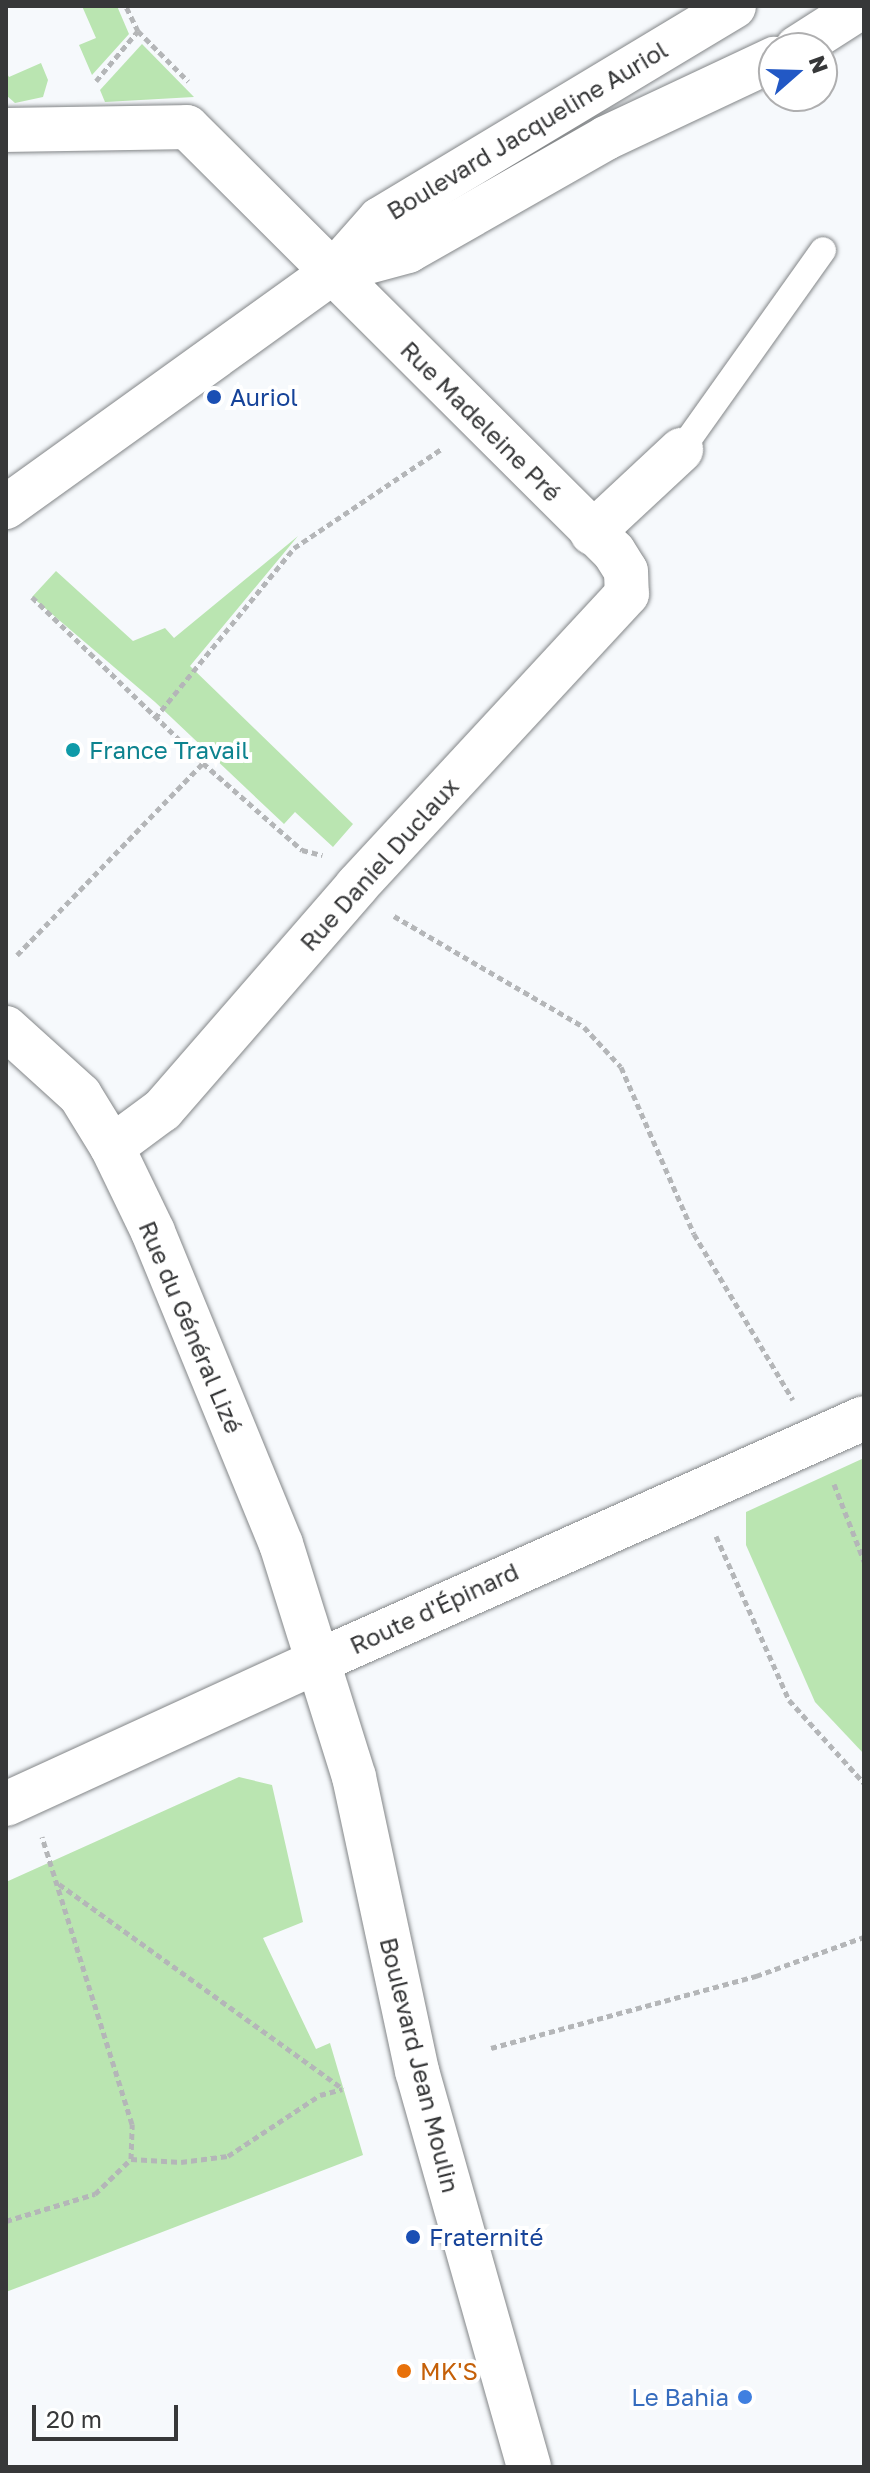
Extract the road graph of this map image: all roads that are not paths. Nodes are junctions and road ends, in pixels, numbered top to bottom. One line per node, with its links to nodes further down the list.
1 (734, 6): 7 (main road, Boulevard Jacqueline Auriol)
2 (859, 9): 3 (main road)
3 (822, 32)
4 (758, 67): 7 (main road, Boulevard Jacqueline Auriol)
5 (6, 130): 7 (main road, Rue Madeleine Pré)
6 (823, 250): 8 (lane)
7 (334, 271): 9 (main road, Boulevard Jacqueline Auriol); 10 (main road, Rue Madeleine Pré)
8 (681, 450): 10 (main road)
9 (6, 507)
10 (592, 533): 11 (main road, Rue Madeleine Pré)
11 (626, 571): 13 (main road, Rue Daniel Duclaux)
12 (6, 1028): 13 (main road, Rue du Général Lizé)
13 (112, 1147): 15 (main road, Rue du Général Lizé)
14 (864, 1418): 15 (main road, Route d'Épinard)
15 (321, 1660): 16 (main road, Route d'Épinard); 17 (main road, Boulevard Jean Moulin)
16 (6, 1804)
17 (529, 2467)

